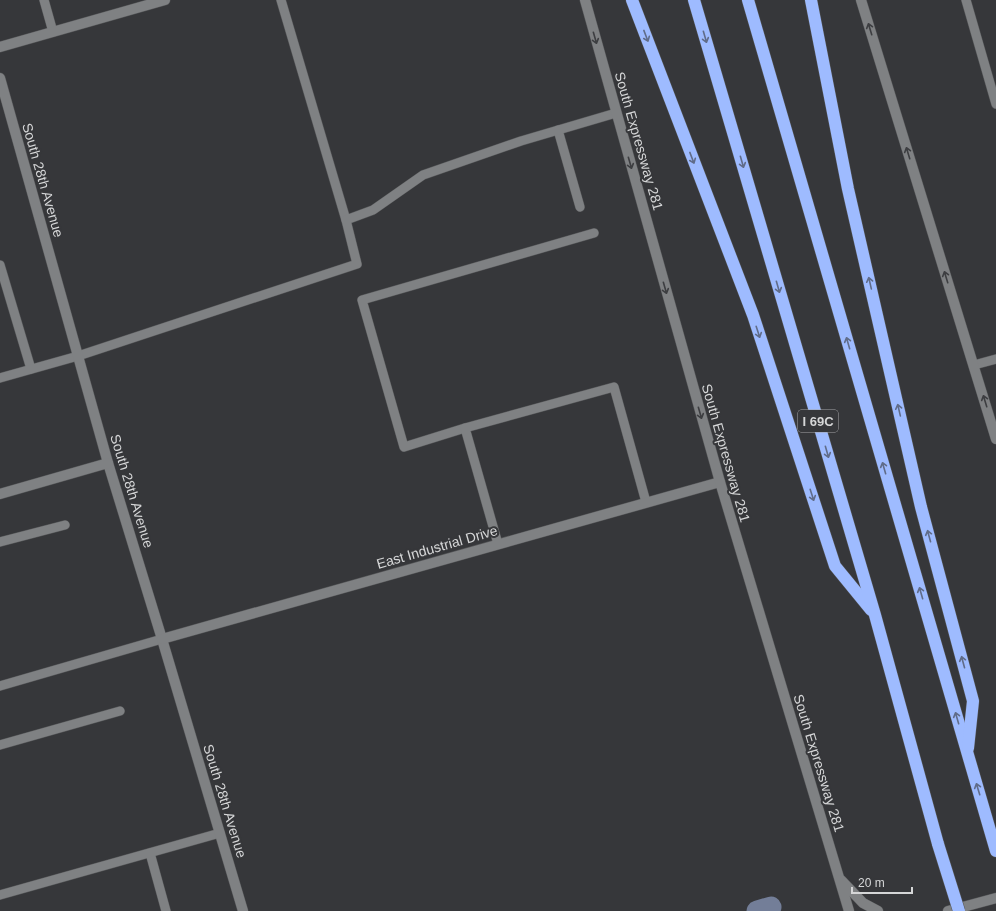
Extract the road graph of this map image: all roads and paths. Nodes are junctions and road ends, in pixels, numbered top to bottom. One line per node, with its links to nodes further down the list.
1 (44, 0): 11 (lane)
2 (165, 0): 11 (street)
3 (281, 0): 18 (lane)
4 (585, 0): 15 (street, South Expressway 281, one-way to 15)
5 (632, 0): 35 (highway, one-way to 35)
6 (694, 0): 35 (highway, I 69C, one-way to 35)
7 (748, 0): 40 (highway, one-way to 7)
8 (811, 0): 40 (highway, one-way to 8)
9 (861, 0): 23 (street, one-way to 9)
10 (966, 0): 14 (lane)
11 (53, 32): 12 (street)
12 (0, 47)
13 (0, 78): 21 (street, South 28th Avenue)
14 (996, 104)
15 (616, 113): 16 (lane); 29 (street, South Expressway 281, one-way to 29)
16 (558, 130): 17 (lane); 18 (lane)
17 (580, 208)
18 (346, 220): 21 (lane)
19 (594, 233): 26 (lane)
20 (0, 265): 24 (lane)
21 (78, 356): 24 (lane); 28 (street, South 28th Avenue)
22 (996, 359): 23 (lane)
23 (974, 365): 27 (street, one-way to 23)
24 (31, 369): 25 (lane)
25 (0, 378)
26 (465, 428): 31 (lane); 34 (lane)
27 (996, 439)
28 (108, 463): 30 (street); 36 (street, South 28th Avenue)
29 (720, 482): 31 (street, East Industrial Drive); 44 (street, South Expressway 281)
30 (0, 494)
31 (646, 502): 34 (street, East Industrial Drive)
32 (65, 525): 33 (lane)
33 (0, 542)
34 (498, 544): 36 (street, East Industrial Drive)
35 (875, 615): 52 (highway, I 69C, bridge)
36 (162, 639): 37 (lane); 41 (street, South 28th Avenue)
37 (0, 686)
38 (120, 711): 39 (lane)
39 (0, 745)
40 (968, 755): 42 (highway, one-way to 40)
41 (220, 833): 43 (lane); 48 (street, South 28th Avenue)
42 (996, 852)
43 (150, 853): 45 (lane); 47 (lane)
44 (839, 879): 49 (street, South Expressway 281); 50 (street)
45 (0, 895)
46 (996, 898): 51 (street)
47 (166, 911)
48 (243, 911)
49 (848, 911)
50 (878, 911)
51 (948, 911)
52 (959, 911)

